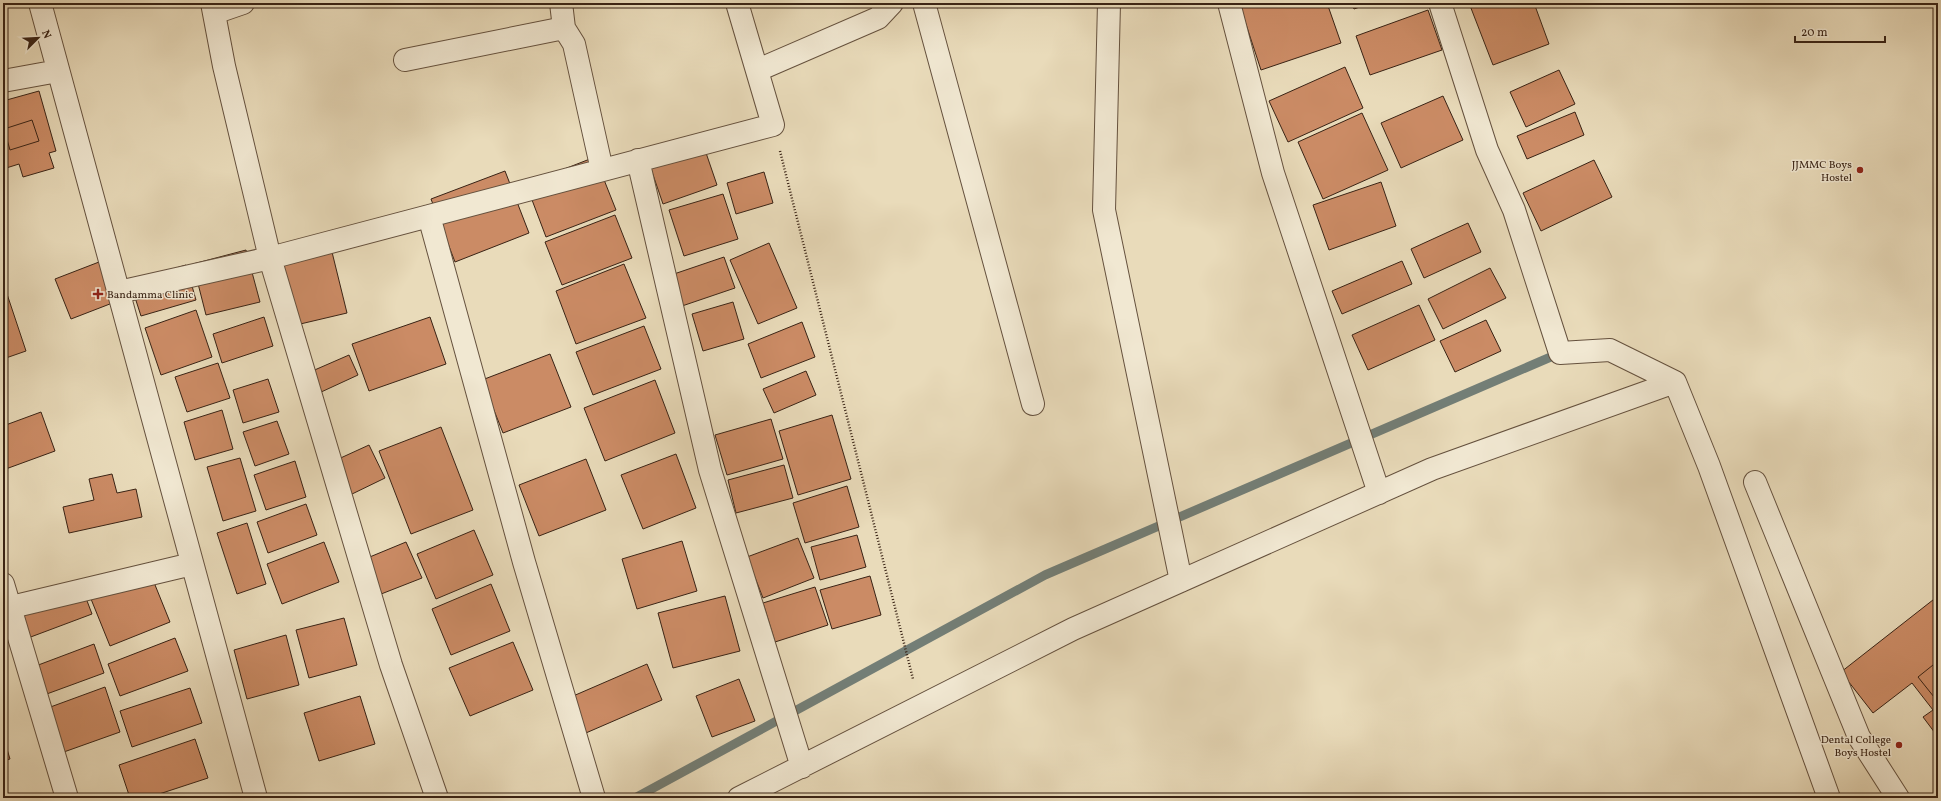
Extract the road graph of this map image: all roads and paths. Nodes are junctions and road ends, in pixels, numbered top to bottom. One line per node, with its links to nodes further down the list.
1 (40, 3): 14 (street)
2 (243, 3): 10 (street)
3 (561, 3): 11 (street)
4 (737, 3): 13 (street)
5 (892, 3): 13 (street)
6 (924, 3): 23 (street)
7 (1109, 3): 27 (street)
8 (1229, 3): 25 (street)
9 (1440, 3): 22 (street)
10 (213, 8): 20 (street)
11 (564, 28): 12 (street); 18 (street)
12 (405, 60)
13 (758, 70): 16 (street)
14 (58, 71): 15 (street); 21 (street)
15 (3, 82)
16 (773, 125): 17 (street); 30 (path)
17 (638, 160): 18 (street); 31 (street)
18 (602, 170): 19 (street)
19 (429, 216): 20 (street); 35 (street)
20 (270, 258): 21 (street); 34 (street)
21 (118, 292): 26 (street)
22 (1675, 382): 25 (street); 37 (street)
23 (1033, 404)
24 (1755, 482): 38 (street)
25 (1379, 493): 27 (street)
26 (192, 564): 29 (street); 33 (street)
27 (1181, 581): 30 (street)
28 (3, 584): 29 (street)
29 (6, 608): 32 (street)
30 (920, 707): 31 (street)
31 (802, 767): 36 (street)
32 (67, 798)
33 (256, 798)
34 (436, 798)
35 (594, 798)
36 (740, 798)
37 (1829, 798)
38 (1898, 798)

